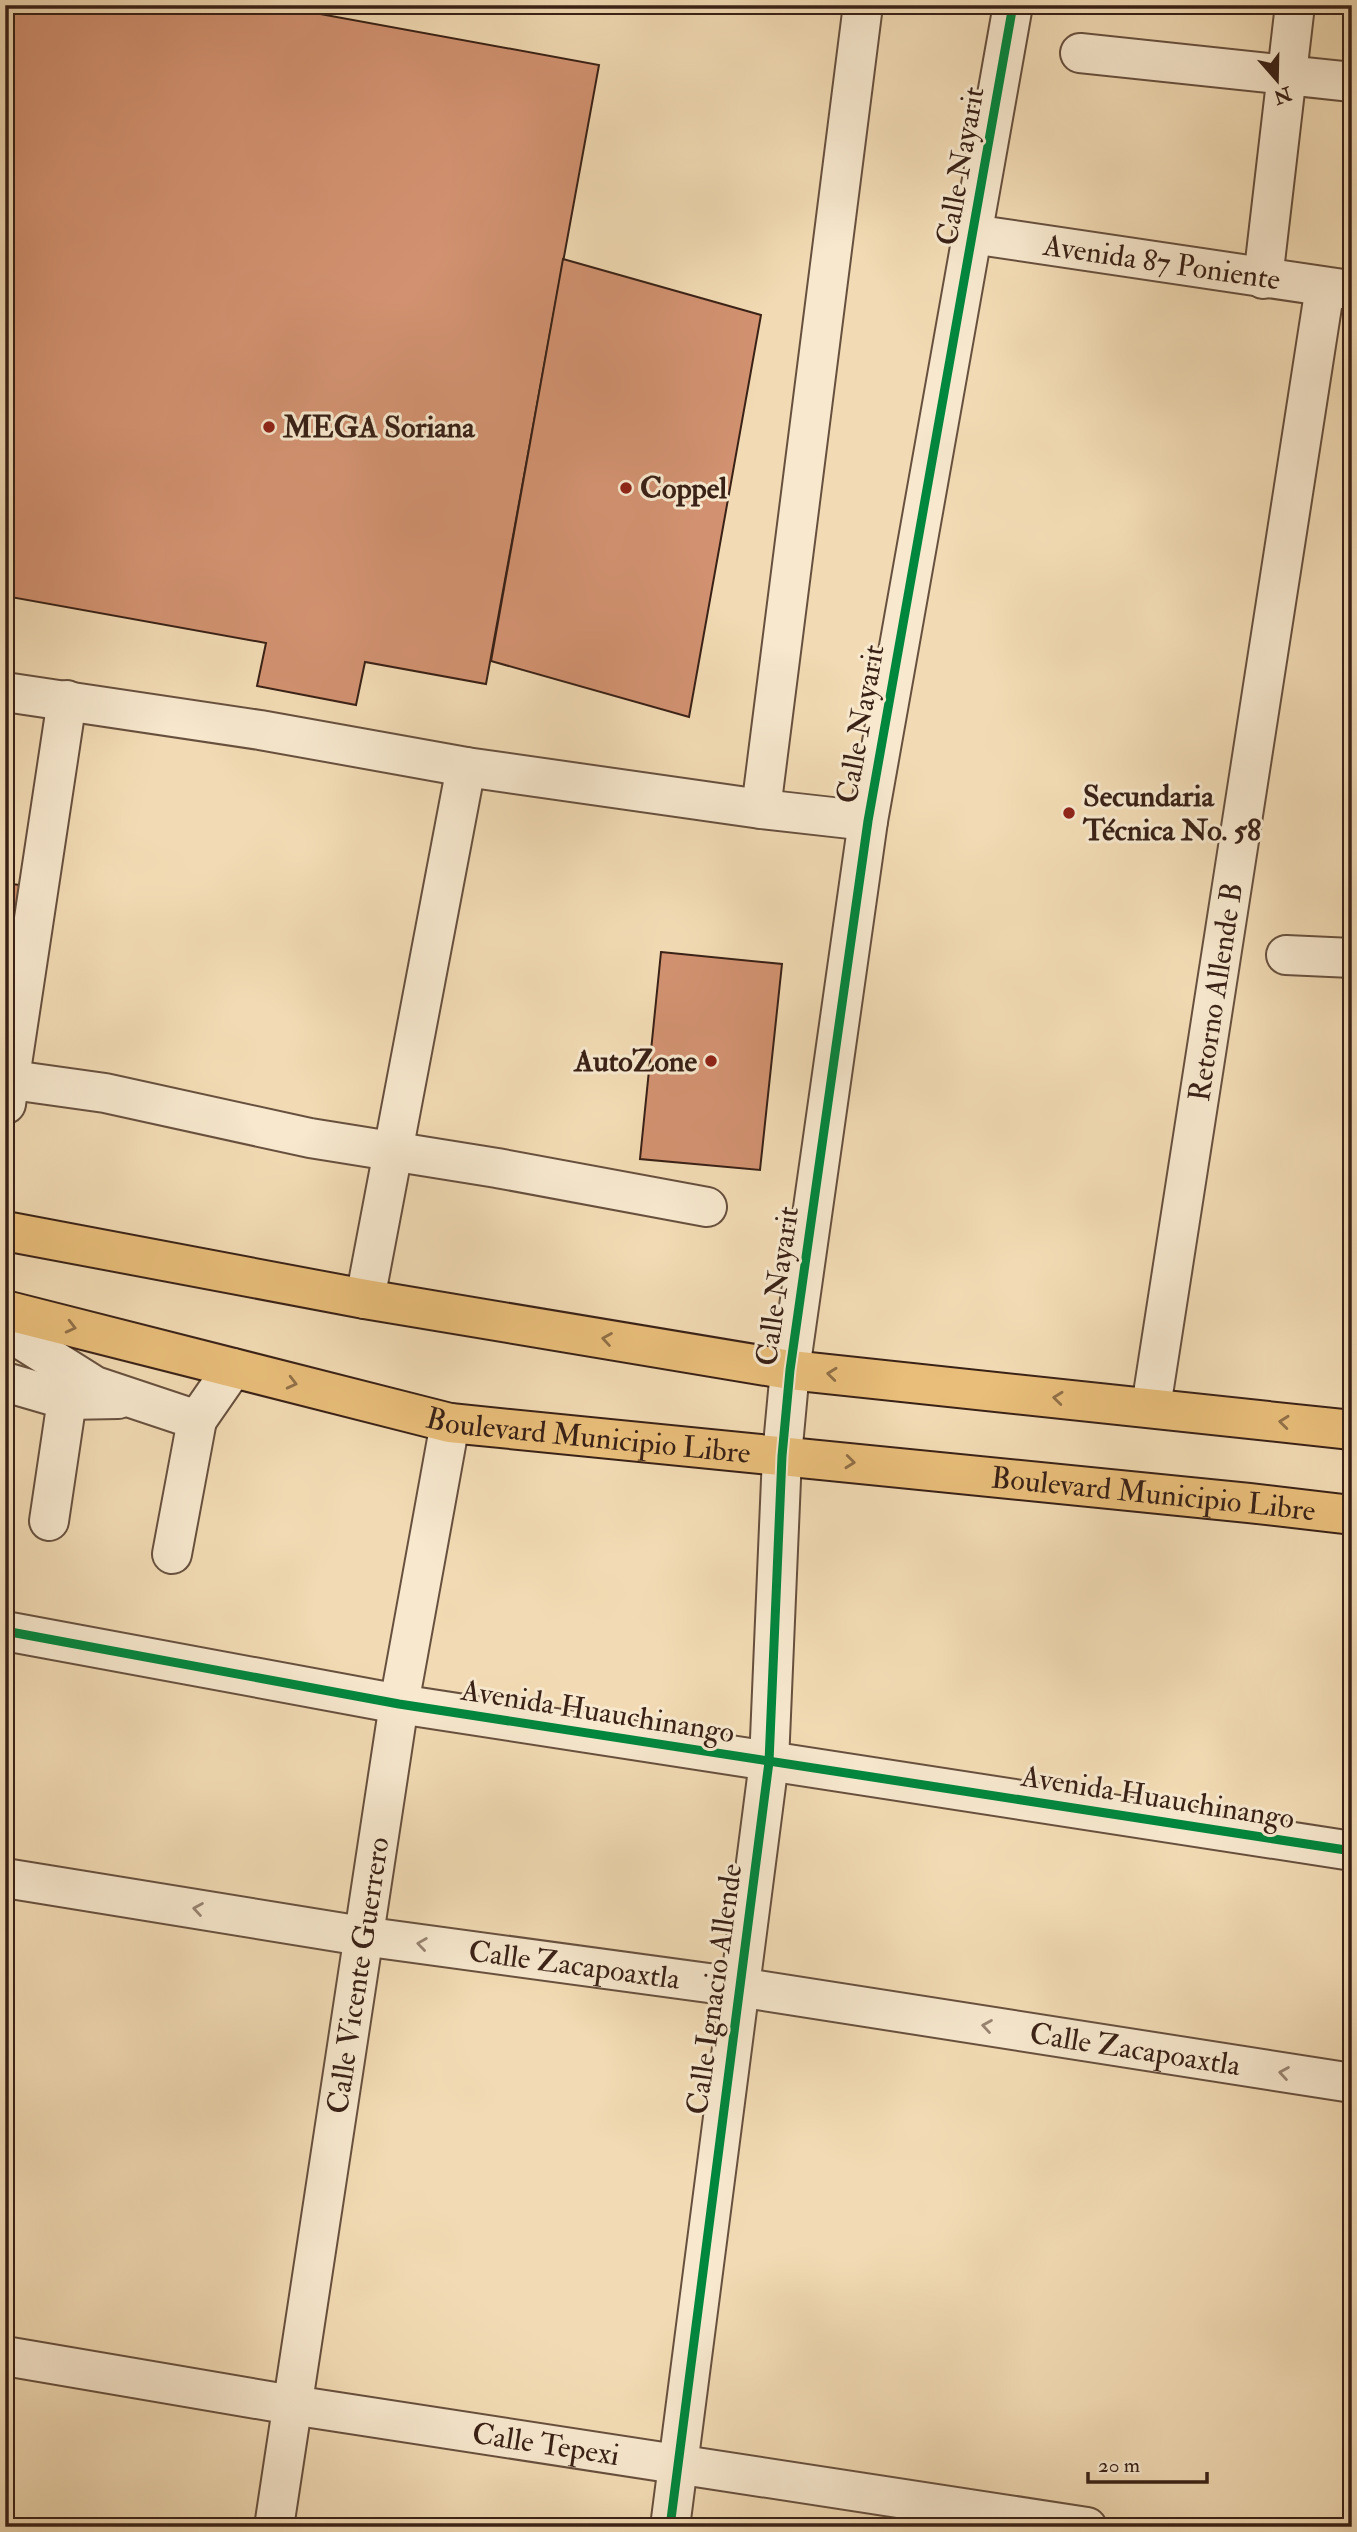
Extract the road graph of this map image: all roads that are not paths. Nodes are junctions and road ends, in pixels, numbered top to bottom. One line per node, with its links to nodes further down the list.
1 (863, 5): 13 (street)
2 (1013, 5): 7 (street, Calle Nayarit)
3 (1295, 5): 5 (street)
4 (1080, 53): 5 (street)
5 (1285, 73): 6 (street); 8 (street)
6 (1352, 82)
7 (972, 234): 8 (street, Avenida 87 Poniente); 14 (street, Calle Nayarit)
8 (1264, 279): 9 (street, Avenida 87 Poniente)
9 (1339, 289): 29 (street, Retorno Allende B)
10 (5, 692): 11 (street)
11 (67, 700): 12 (street); 17 (street)
12 (466, 767): 13 (street); 18 (street)
13 (761, 810): 14 (street)
14 (868, 821): 25 (street, Calle Nayarit)
15 (1286, 955): 16 (street)
16 (1352, 958)
17 (7, 1088): 18 (street)
18 (392, 1151): 19 (street); 21 (street)
19 (707, 1207)
20 (5, 1231): 21 (main road)
21 (365, 1299): 25 (main road, one-way to 21)
22 (5, 1310): 24 (main road, Boulevard Municipio Libre, one-way to 24)
23 (5, 1327): 27 (street)
24 (233, 1368): 30 (street); 31 (main road, Boulevard Municipio Libre, one-way to 31)
25 (790, 1370): 29 (main road, one-way to 25); 33 (street, Calle Nayarit)
26 (5, 1382): 28 (street)
27 (134, 1399): 28 (street); 30 (street)
28 (67, 1400): 35 (street)
29 (1151, 1407): 32 (main road, one-way to 29)
30 (197, 1420): 36 (street)
31 (450, 1423): 33 (main road, Boulevard Municipio Libre); 38 (street, Calle Vicente Guerrero)
32 (1352, 1430)
33 (782, 1455): 34 (main road, Boulevard Municipio Libre, one-way to 34); 39 (street, Calle Ignacio Allende)
34 (1352, 1515)
35 (49, 1521)
36 (172, 1554)
37 (5, 1631): 38 (street, Avenida Huauchinango)
38 (398, 1704): 39 (street, Avenida Huauchinango); 42 (street, Calle Vicente Guerrero)
39 (769, 1762): 40 (street, Avenida Huauchinango); 43 (street, Calle Ignacio Allende)
40 (1352, 1852)
41 (5, 1878): 42 (street, Calle Zacapoaxtla, one-way to 41)
42 (362, 1936): 43 (street, Calle Zacapoaxtla, one-way to 42); 46 (street, Calle Vicente Guerrero)
43 (738, 1987): 44 (street, Calle Zacapoaxtla, one-way to 43); 47 (street, Calle Ignacio Allende)
44 (1352, 2083)
45 (5, 2356): 46 (street, Calle Tepexi)
46 (292, 2405): 47 (street, Calle Tepexi); 48 (street, Calle Vicente Guerrero)
47 (676, 2465): 49 (street, Calle Ignacio Allende); 50 (street, Calle Tepexi)
48 (274, 2527)
49 (670, 2527)
50 (1087, 2527)

